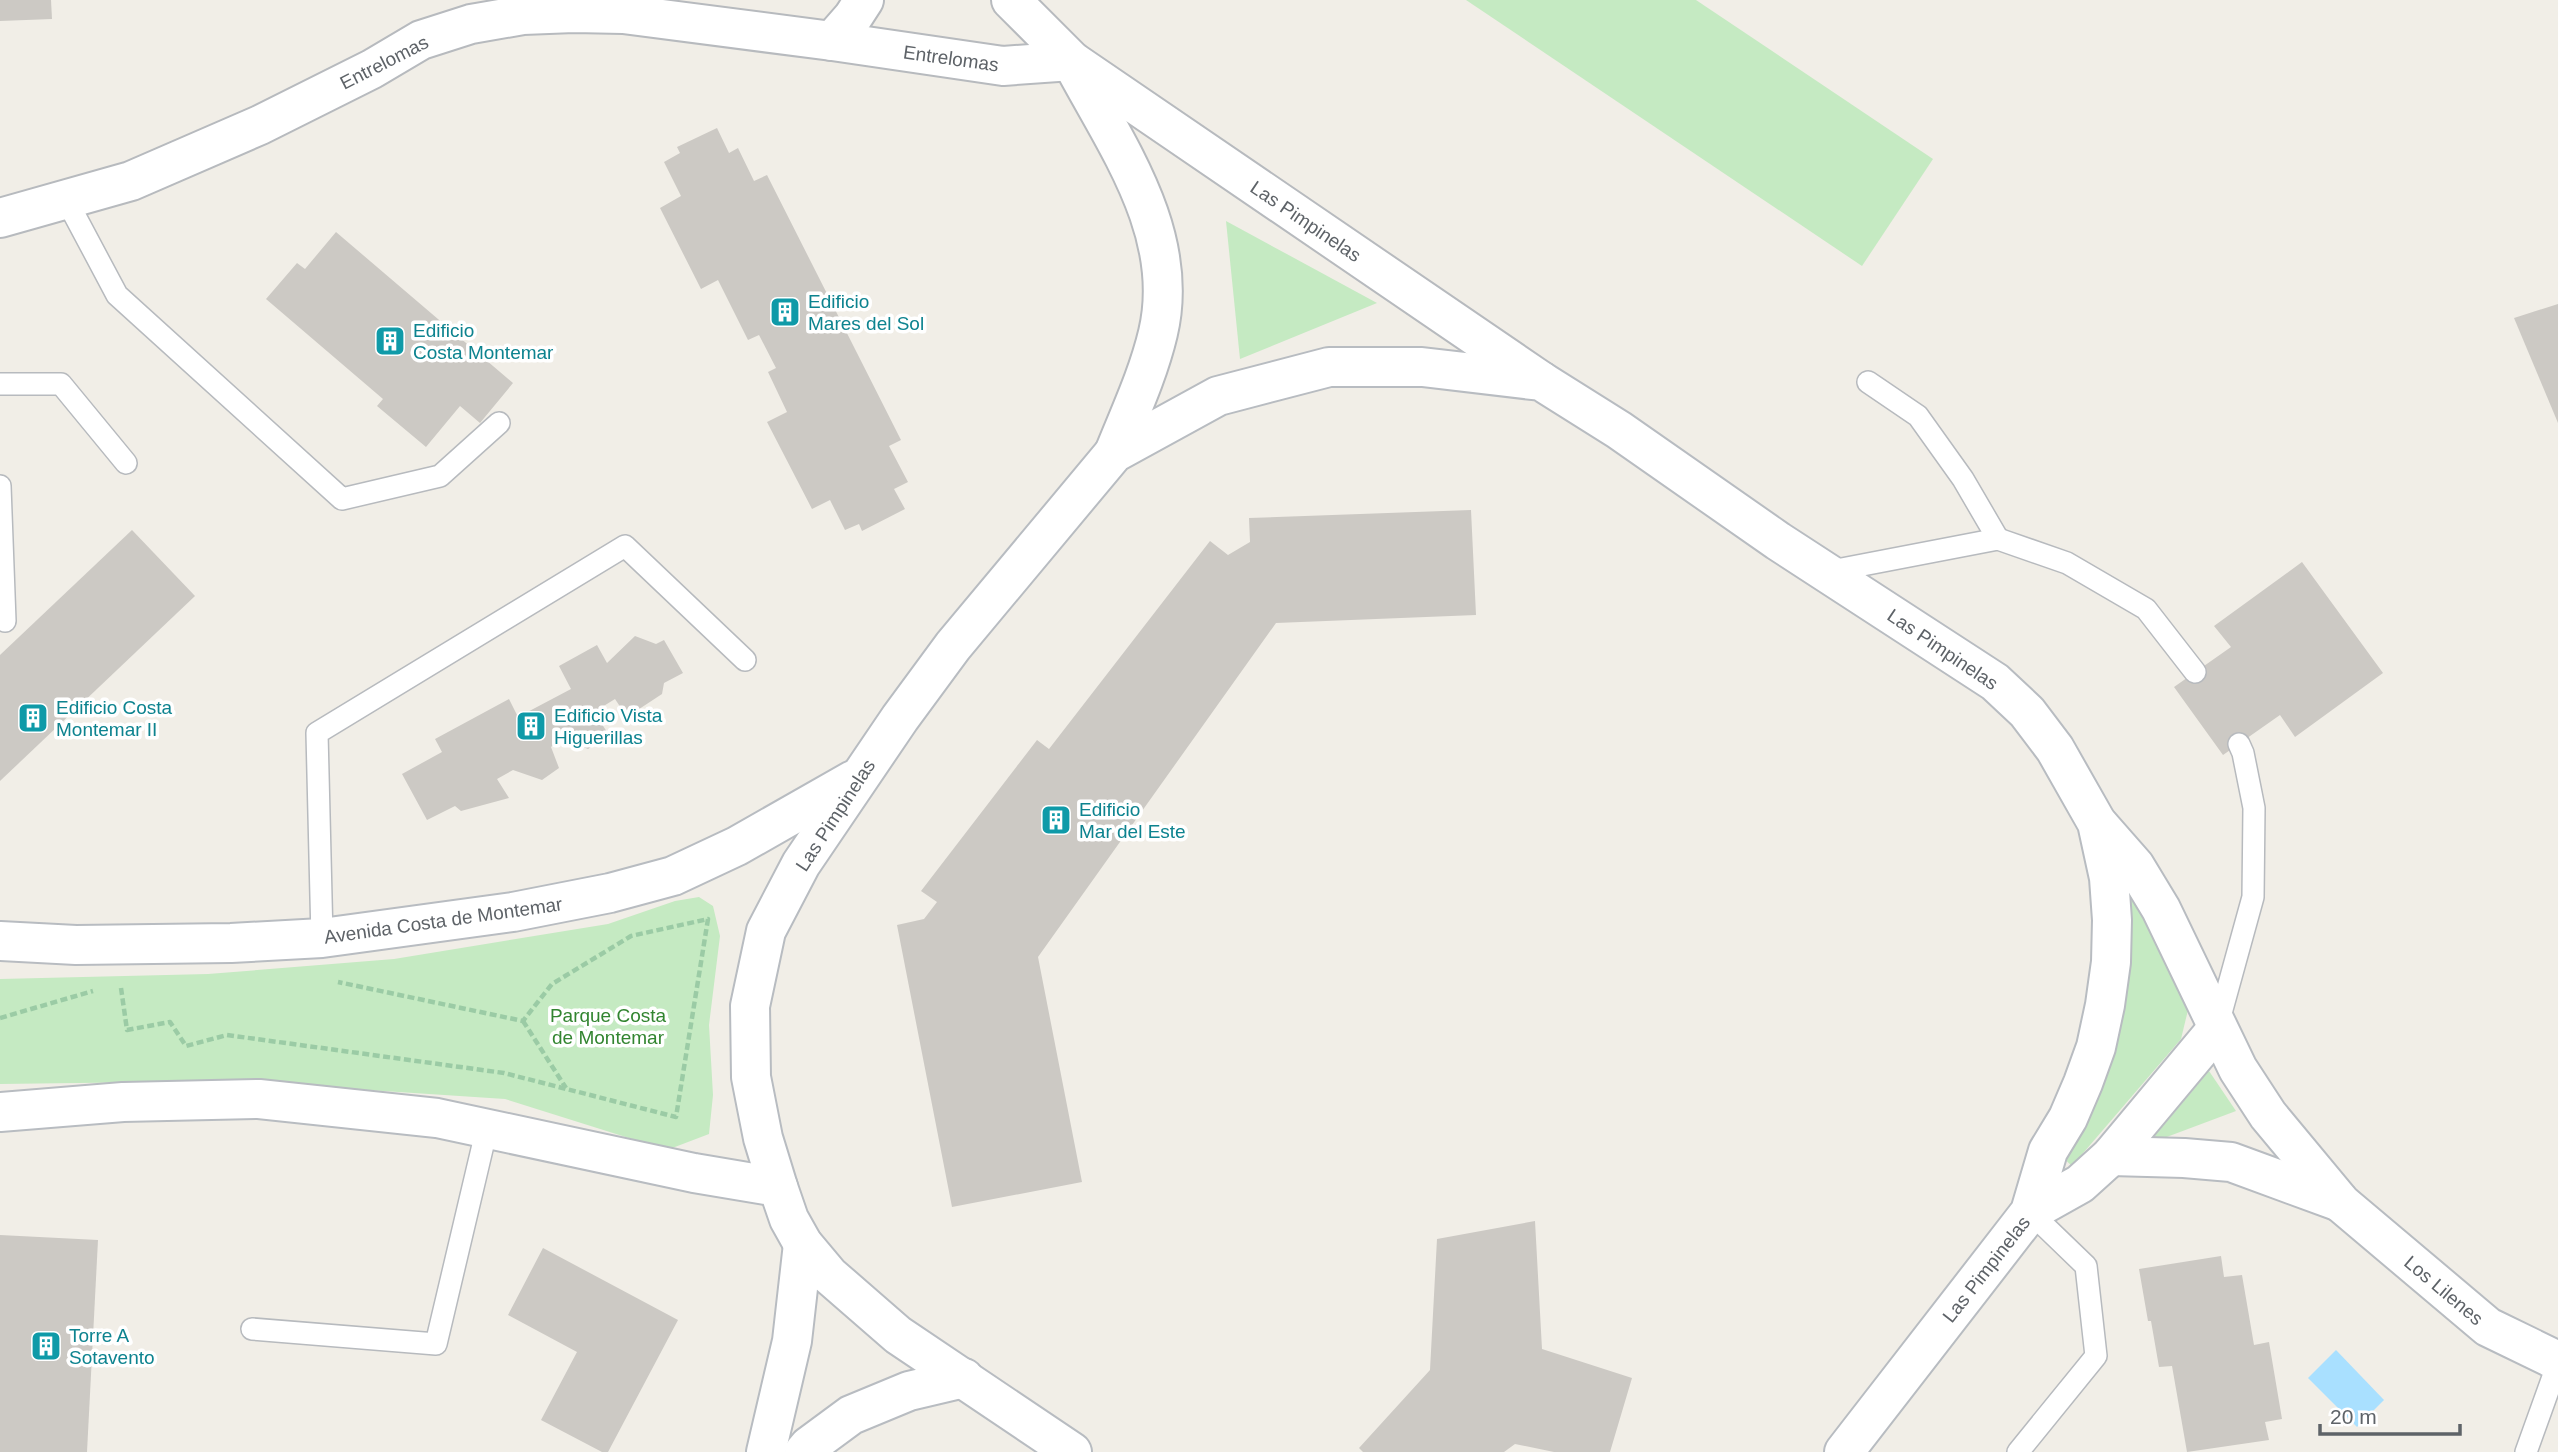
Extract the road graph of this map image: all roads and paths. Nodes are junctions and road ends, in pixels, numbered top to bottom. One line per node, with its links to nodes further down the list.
1 (864, 0): 3 (street)
2 (1011, 0): 4 (street, Las Pimpinelas)
3 (832, 41): 4 (street, Entrelomas); 6 (street, Entrelomas)
4 (1072, 61): 7 (street, Las Pimpinelas); 11 (street, Las Pimpinelas)
5 (0, 194): 6 (street)
6 (34, 209): 10 (lane)
7 (1541, 381): 11 (street, Las Pimpinelas); 15 (street, Las Pimpinelas)
8 (1868, 382): 14 (lane)
9 (0, 384): 12 (lane)
10 (499, 423)
11 (1114, 453): 20 (street, Las Pimpinelas)
12 (126, 463)
13 (0, 486): 16 (lane)
14 (1998, 539): 15 (lane); 18 (lane)
15 (1826, 572): 21 (street, Las Pimpinelas)
16 (5, 621)
17 (745, 660): 22 (lane)
18 (2195, 672)
19 (2239, 744): 29 (lane)
20 (858, 777): 22 (street, Avenida Costa de Montemar); 34 (street, Las Pimpinelas)
21 (2097, 823): 29 (street, Los Lilenes); 36 (street, Las Pimpinelas)
22 (322, 938): 23 (street, Avenida Costa de Montemar)
23 (0, 941)
24 (338, 982): 28 (path)
25 (121, 983): 30 (path)
26 (94, 990): 27 (path)
27 (0, 1018)
28 (523, 1021): 30 (path); 30 (path)
29 (2217, 1029): 33 (street); 35 (street, Los Lilenes)
30 (567, 1089)
31 (0, 1112): 32 (street)
32 (487, 1128): 34 (street); 38 (lane)
33 (2111, 1156): 35 (street, Los Lilenes); 36 (street)
34 (778, 1186): 37 (street, Las Pimpinelas)
35 (2341, 1203): 39 (street, Los Lilenes)
36 (2031, 1212): 44 (street, Las Pimpinelas); 45 (lane)
37 (803, 1244): 40 (street, Las Pimpinelas); 41 (street)
38 (252, 1329)
39 (2558, 1362): 46 (lane)
40 (964, 1378): 42 (street); 43 (street, Las Pimpinelas)
41 (766, 1452)
42 (804, 1452)
43 (1072, 1452)
44 (1844, 1452)
45 (2018, 1452)
46 (2526, 1452)

